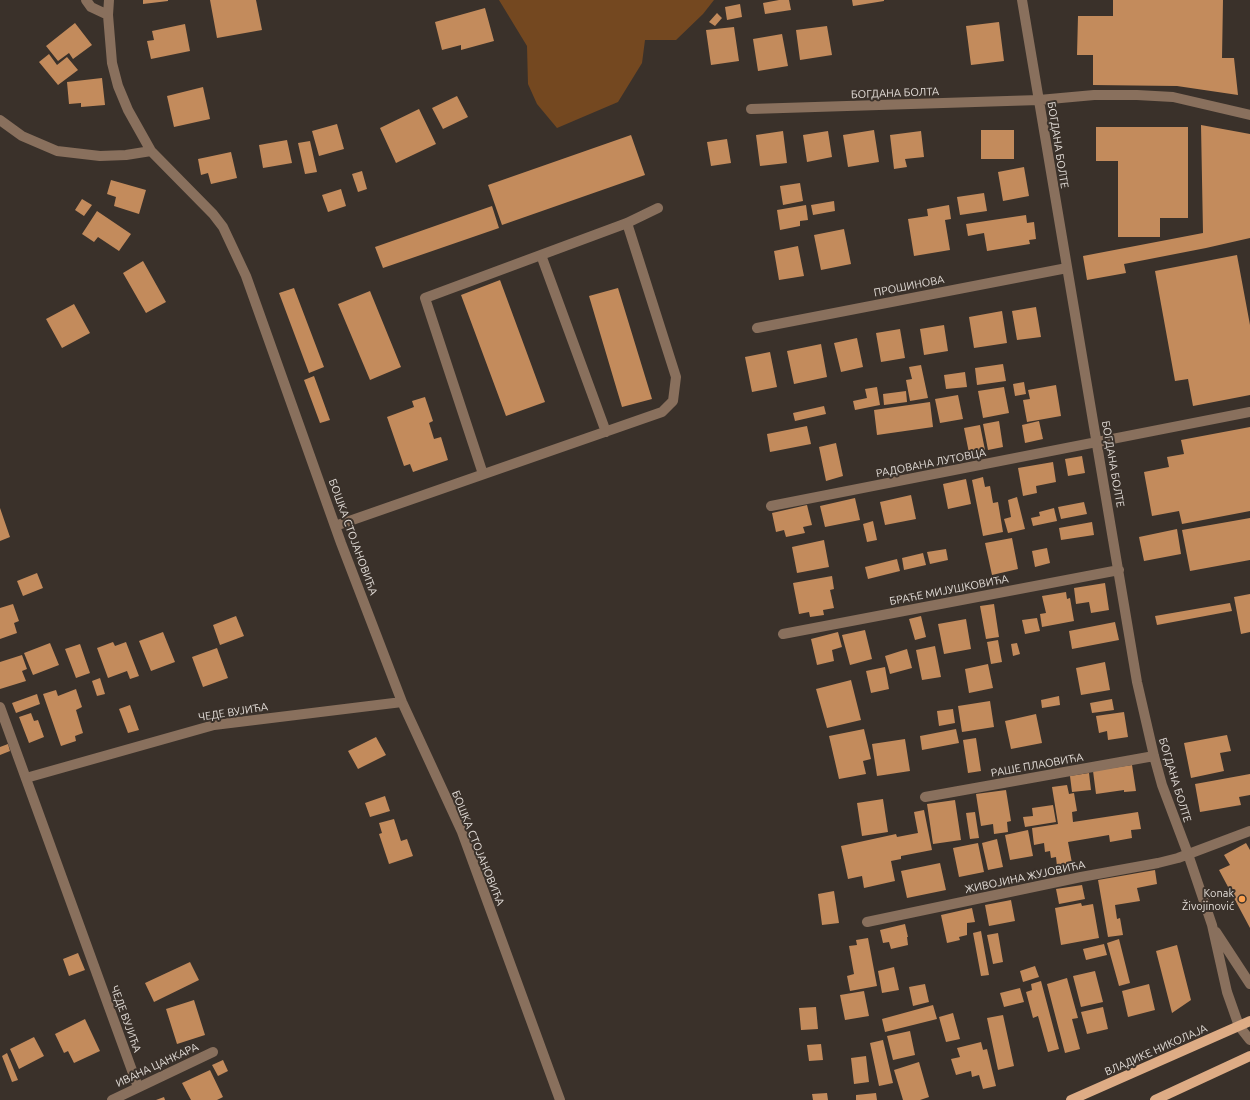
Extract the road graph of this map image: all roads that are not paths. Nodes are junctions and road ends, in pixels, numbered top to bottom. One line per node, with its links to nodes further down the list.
1 (86, 0): 4 (street)
2 (109, 0): 4 (street, БОШКА СТОЈАНОВИЋА)
3 (1022, 0): 5 (street, БОГДАНА БОЛТЕ)
4 (108, 15): 9 (street, БОШКА СТОЈАНОВИЋА)
5 (1039, 100): 6 (street, БОГДАНА БОЛТА); 7 (street, БОГДАНА БОЛТА); 13 (street, БОГДАНА БОЛТЕ)
6 (751, 109)
7 (1250, 115)
8 (0, 120): 9 (street)
9 (151, 151): 20 (street, БОШКА СТОЈАНОВИЋА)
10 (658, 208): 11 (street)
11 (627, 223): 12 (street); 16 (street)
12 (541, 255): 16 (street); 18 (street)
13 (1067, 268): 14 (street, ПРОШИНОВА); 17 (street, БОГДАНА БОЛТЕ)
14 (757, 328)
15 (1250, 412): 17 (street, РАДОВАНА ЛУТОВЦА)
16 (606, 432): 18 (street)
17 (1096, 443): 19 (street, РАДОВАНА ЛУТОВЦА); 21 (street, БОГДАНА БОЛТЕ)
18 (483, 474): 20 (street)
19 (771, 506)
20 (335, 526): 23 (street, БОШКА СТОЈАНОВИЋА)
21 (1119, 570): 22 (street, БРАЋЕ МИЈУШКОВИЋА); 25 (street, БОГДАНА БОЛТЕ)
22 (783, 634)
23 (402, 702): 26 (street, ЧЕДЕ ВУЈИЋА); 40 (street, БОШКА СТОЈАНОВИЋА)
24 (0, 706): 26 (street, ЧЕДЕ ВУЈИЋА)
25 (1154, 756): 27 (street, РАШЕ ПЛАОВИЋА); 29 (street, БОГДАНА БОЛТЕ)
26 (26, 778): 38 (street, ЧЕДЕ ВУЈИЋА)
27 (925, 797)
28 (1250, 831): 29 (street, ЖИВОЈИНА ЖУЈОВИЋА)
29 (1188, 854): 30 (street, ЖИВОЈИНА ЖУЈОВИЋА); 31 (street, БОГДАНА БОЛТЕ)
30 (867, 922)
31 (1212, 925): 32 (street, БОГДАНА БОЛТЕ); 34 (street, БОГДАНА БОЛТЕ)
32 (1250, 984)
33 (1250, 1021): 34 (main road, ВЛАДИКЕ НИКОЛАЈА)
34 (1239, 1026): 35 (street, БОГДАНА БОЛТЕ); 41 (main road, ВЛАДИКЕ НИКОЛАЈА)
35 (1250, 1040)
36 (213, 1052): 38 (street, ИВАНА ЦАНКАРА)
37 (1250, 1056): 42 (main road)
38 (138, 1087): 39 (street, ИВАНА ЦАНКАРА)
39 (112, 1100)
40 (560, 1100)
41 (1071, 1100)
42 (1155, 1100)

